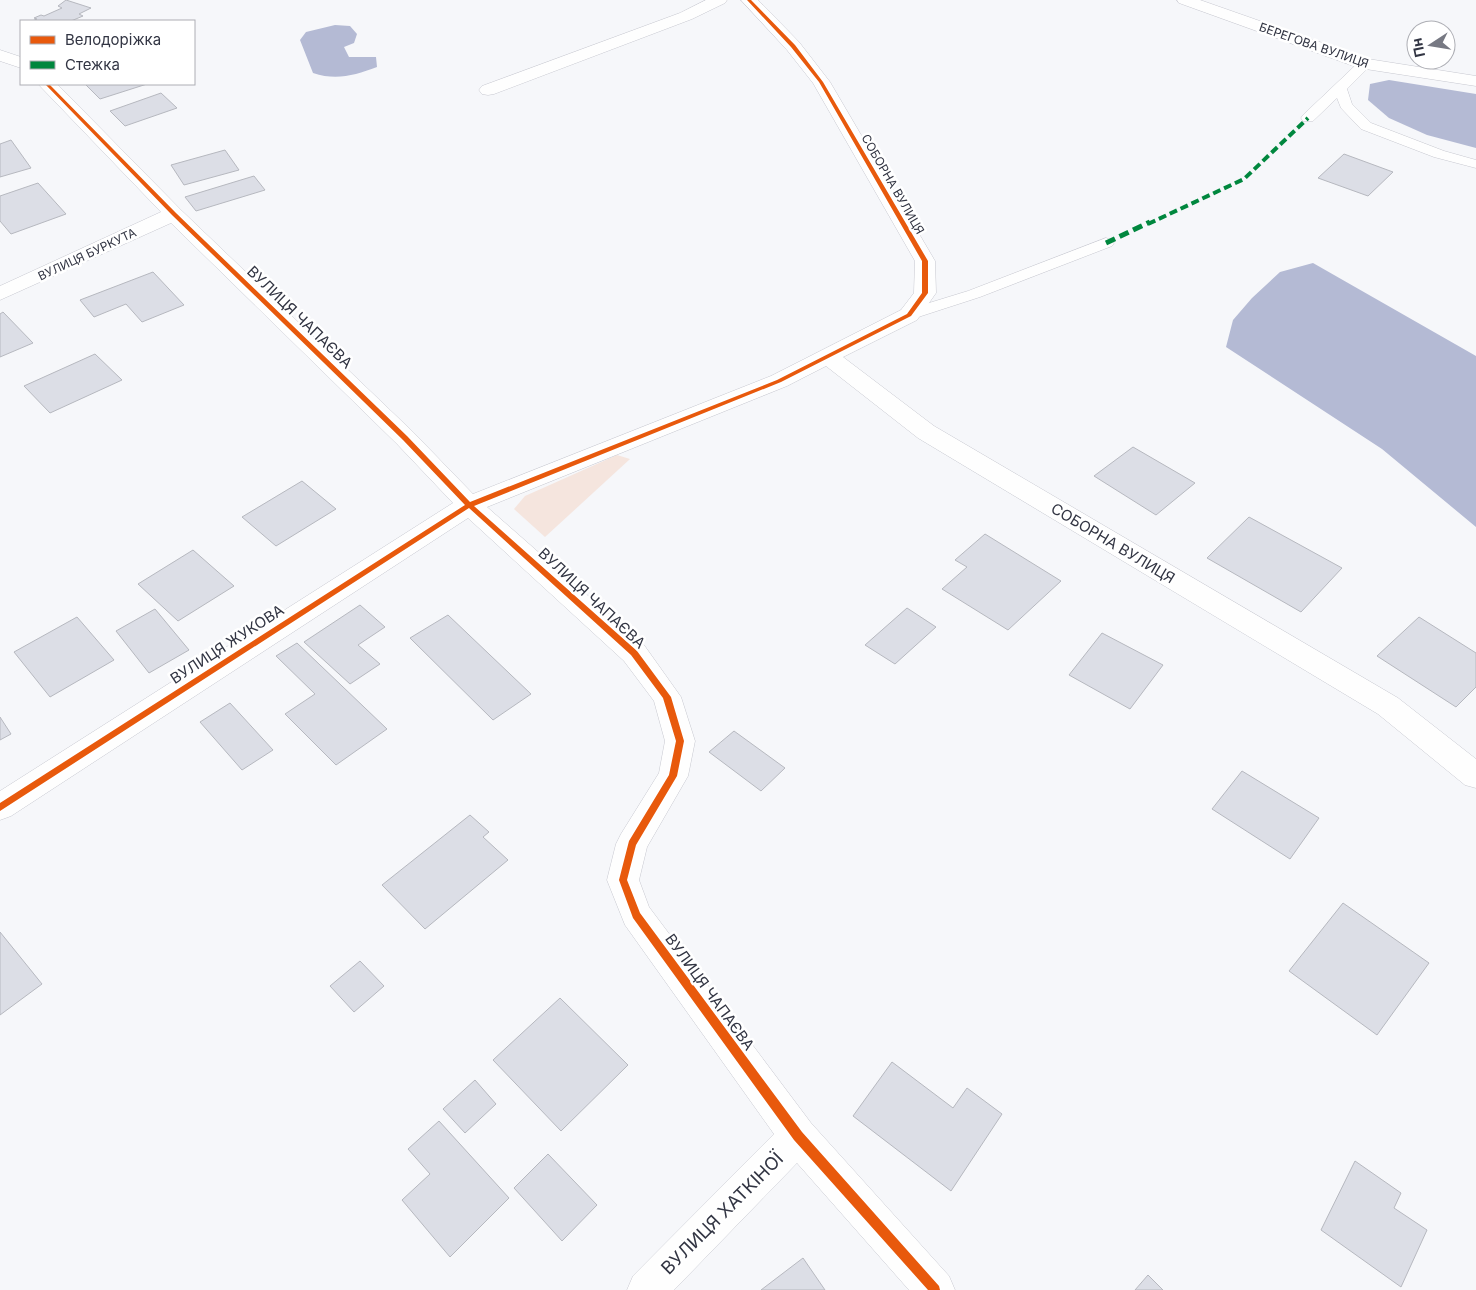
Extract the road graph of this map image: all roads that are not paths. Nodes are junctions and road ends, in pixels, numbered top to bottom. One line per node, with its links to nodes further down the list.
1 (719, 0): 10 (street)
2 (749, 0): 16 (street, СОБОРНА ВУЛИЦЯ)
3 (1185, 0): 6 (street, БЕРЕГОВА ВУЛИЦЯ)
4 (0, 55): 5 (street)
5 (20, 63)
6 (1365, 64): 7 (street, БЕРЕГОВА ВУЛИЦЯ); 9 (lane)
7 (1476, 81)
8 (48, 85): 13 (street, ВУЛИЦЯ ЧАПАЄВА)
9 (1340, 88): 11 (lane); 12 (lane)
10 (488, 90)
11 (1308, 118)
12 (1476, 164)
13 (174, 214): 15 (street, ВУЛИЦЯ БУРКУТА); 18 (street, ВУЛИЦЯ ЧАПАЄВА)
14 (1106, 243): 16 (lane, СОБОРНА ВУЛИЦЯ)
15 (0, 294)
16 (909, 315): 17 (street, СОБОРНА ВУЛИЦЯ)
17 (828, 357): 18 (street, ВУЛИЦЯ ЖУКОВА); 19 (street, СОБОРНА ВУЛИЦЯ)
18 (469, 505): 20 (street, ВУЛИЦЯ ЖУКОВА); 21 (street, ВУЛИЦЯ ЧАПАЄВА)
19 (1476, 776)
20 (0, 807)
21 (798, 1136): 22 (street, ВУЛИЦЯ ХАТКІНОЇ); 23 (street, ВУЛИЦЯ ЧАПАЄВА)
22 (647, 1290)
23 (935, 1290)

